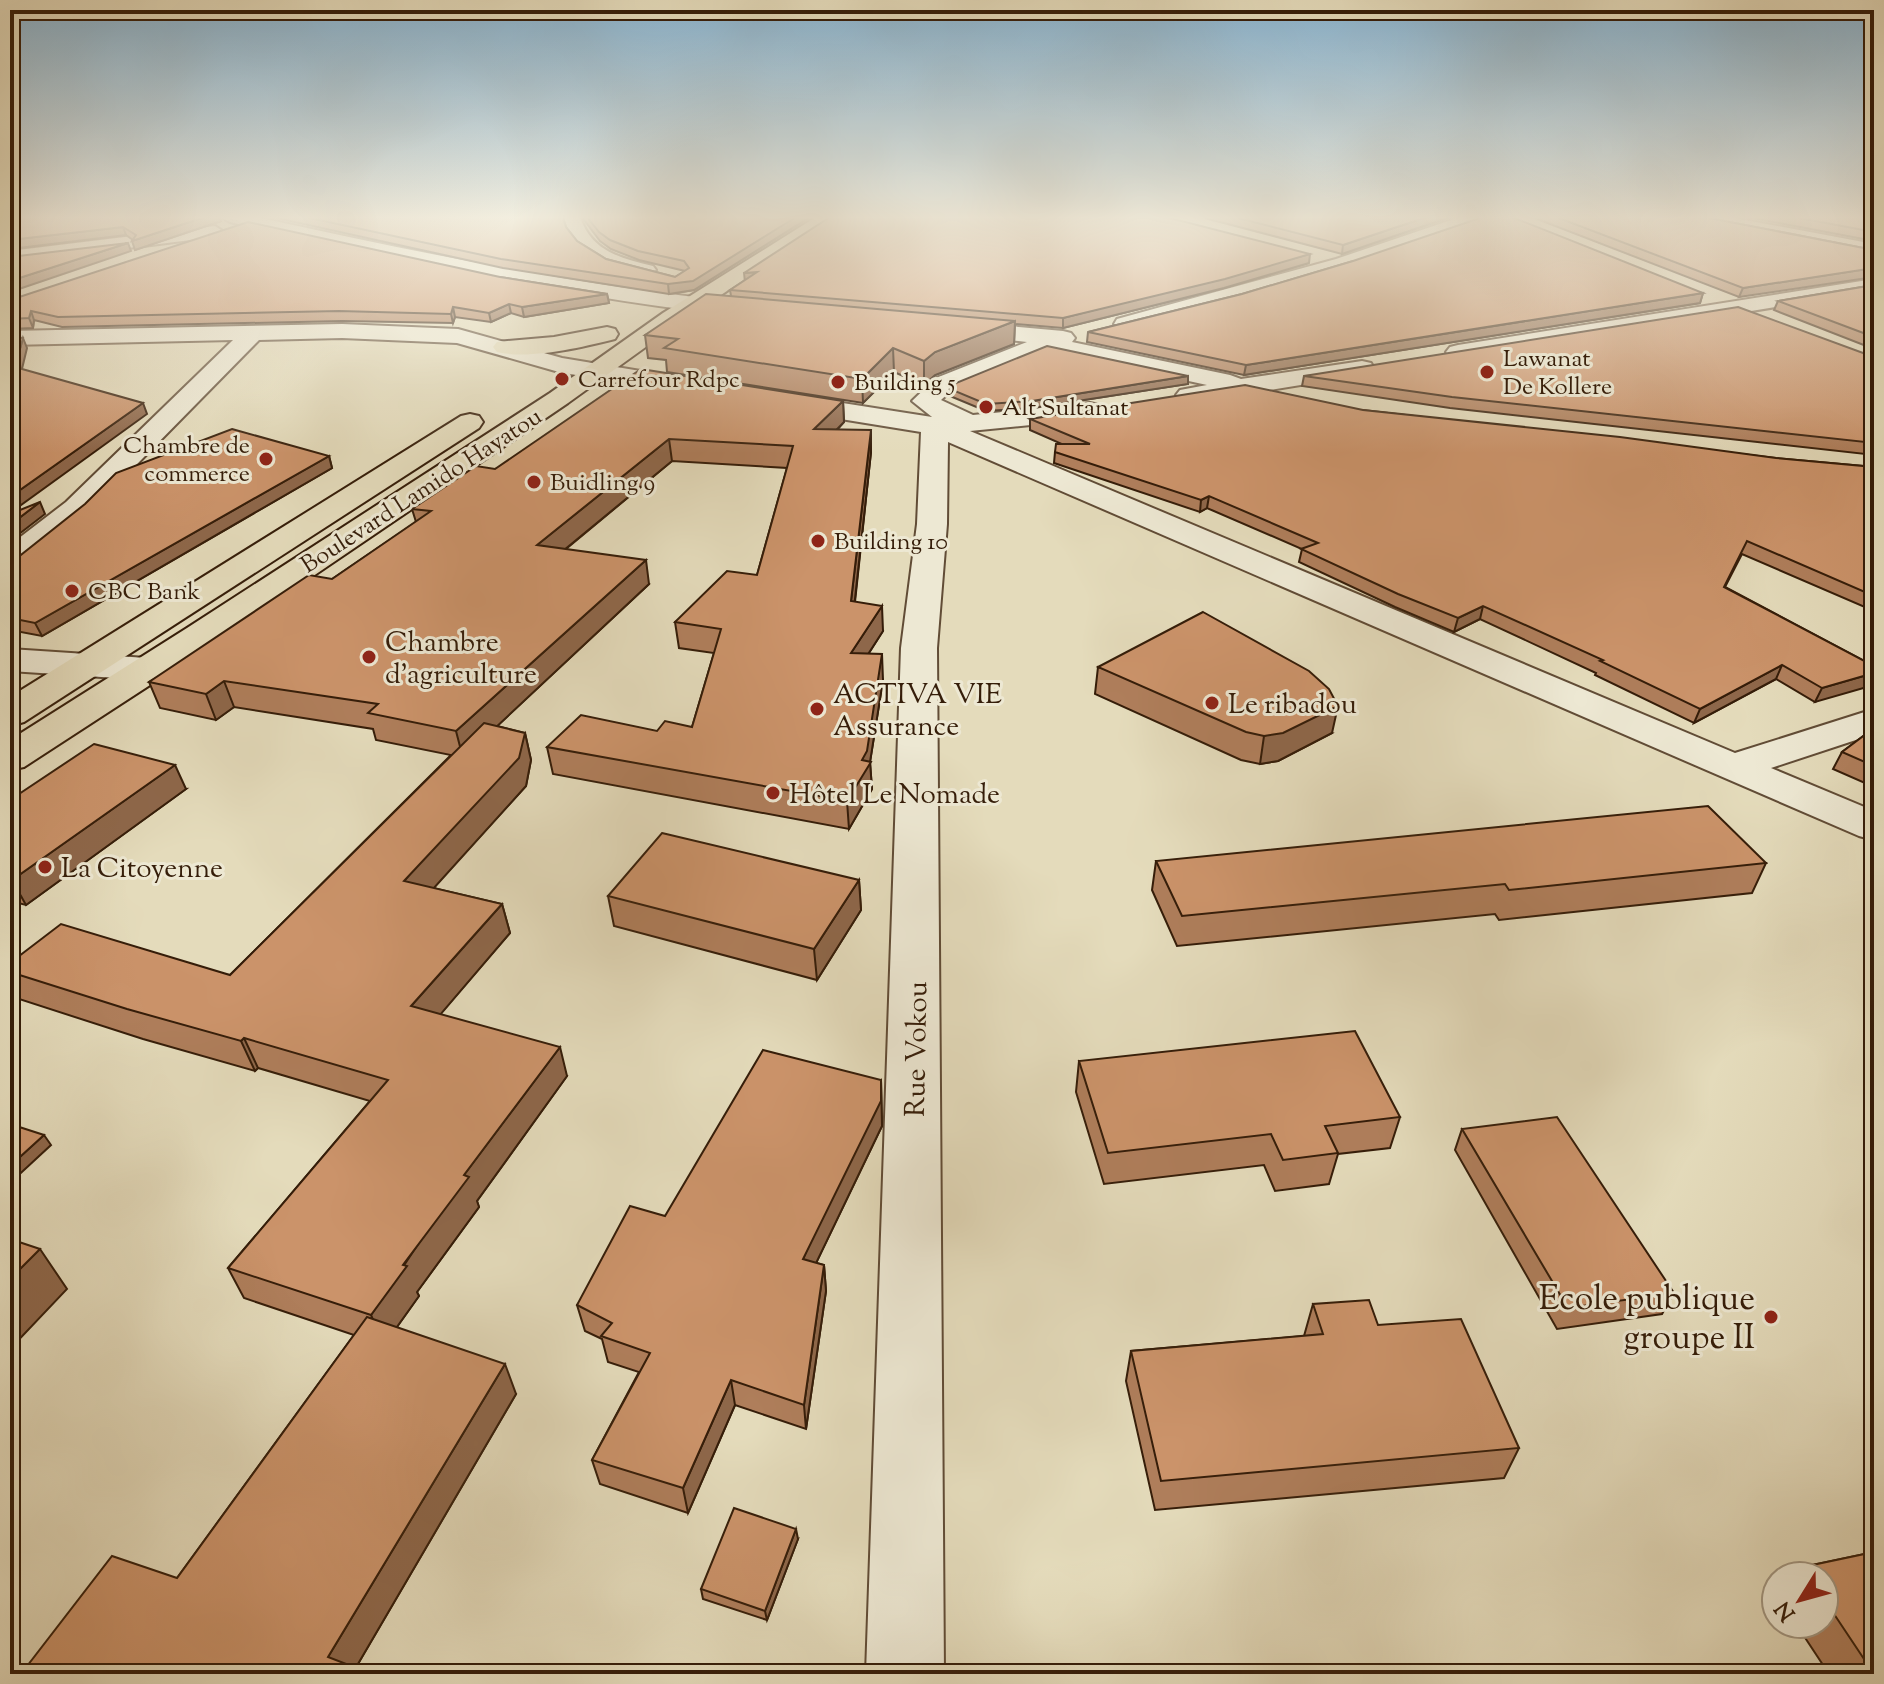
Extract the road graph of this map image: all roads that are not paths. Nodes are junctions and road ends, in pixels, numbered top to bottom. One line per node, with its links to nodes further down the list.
1 (619, 296): 7 (street)
2 (670, 296): 7 (main road, Boulevard Lamido Hayatou)
3 (708, 296): 8 (main road, Boulevard Lamido Hayatou)
4 (1225, 296): 16 (street)
5 (1705, 296): 9 (street)
6 (1806, 296): 9 (street)
7 (660, 302): 8 (street); 14 (main road, Boulevard Lamido Hayatou)
8 (693, 305): 10 (street); 21 (main road, Boulevard Lamido Hayatou)
9 (1733, 307): 11 (street); 18 (street)
10 (755, 310)
11 (1775, 323)
12 (924, 326): 16 (street)
13 (254, 332): 15 (street); 17 (street); 31 (street)
14 (607, 334): 17 (main road); 20 (main road, Boulevard Lamido Hayatou)
15 (10, 338)
16 (1054, 341): 22 (street); 30 (street)
17 (505, 347): 20 (street)
18 (1437, 355)
19 (1390, 363): 22 (street)
20 (559, 365): 21 (street); 23 (main road, Boulevard Lamido Hayatou)
21 (597, 372): 24 (street); 34 (main road, Boulevard Lamido Hayatou)
22 (1249, 386): 26 (street); 27 (street)
23 (523, 388)
24 (714, 391)
25 (761, 398): 30 (street)
26 (1172, 398)
27 (1319, 401)
28 (497, 405): 33 (main road, Boulevard Lamido Hayatou)
29 (1109, 408): 30 (street)
30 (952, 424): 38 (street); 40 (street, Rue Vokou)
31 (10, 561)
32 (10, 660): 33 (street)
33 (90, 664): 34 (street); 35 (main road, Boulevard Lamido Hayatou)
34 (147, 669): 37 (main road, Boulevard Lamido Hayatou)
35 (10, 714)
36 (1874, 721): 38 (street)
37 (10, 758)
38 (1734, 767): 39 (street)
39 (1874, 827)
40 (905, 1674)

